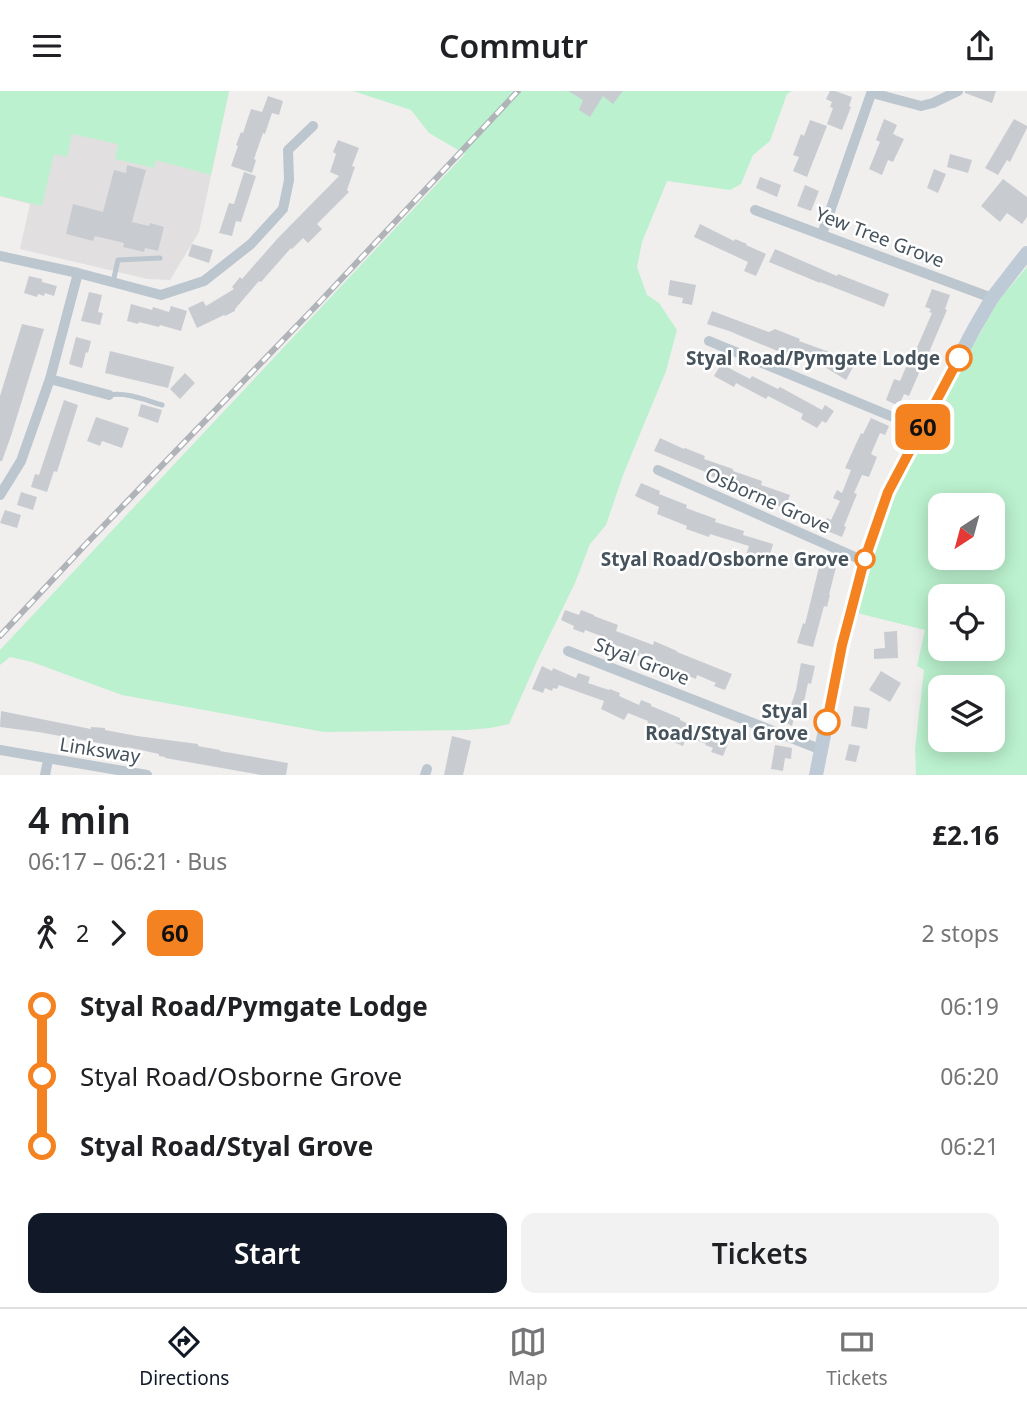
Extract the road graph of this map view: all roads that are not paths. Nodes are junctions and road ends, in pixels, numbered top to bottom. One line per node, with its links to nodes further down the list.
1 (958, 91): 2 (street)
2 (872, 92): 5 (street)
3 (313, 126): 10 (street)
4 (755, 210): 5 (street, Yew Tree Grove)
5 (822, 234): 11 (street, Yew Tree Grove)
6 (1027, 253): 11 (main road)
7 (0, 256): 9 (street)
8 (160, 258): 10 (lane)
9 (78, 273): 10 (street); 13 (street)
10 (113, 282)
11 (992, 298): 16 (main road)
12 (709, 341): 16 (street)
13 (50, 379): 14 (street); 18 (street)
14 (109, 395): 15 (lane)
15 (162, 405)
16 (922, 429): 19 (main road)
17 (658, 470): 19 (street, Osborne Grove)
18 (0, 495)
19 (864, 561): 22 (main road)
20 (568, 651): 22 (street, Styal Grove)
21 (0, 750): 23 (street, Linksway)
22 (822, 750): 26 (main road)
23 (48, 760): 24 (street, Linksway); 25 (street, Linksway)
24 (45, 775)
25 (147, 775)
26 (816, 775)

